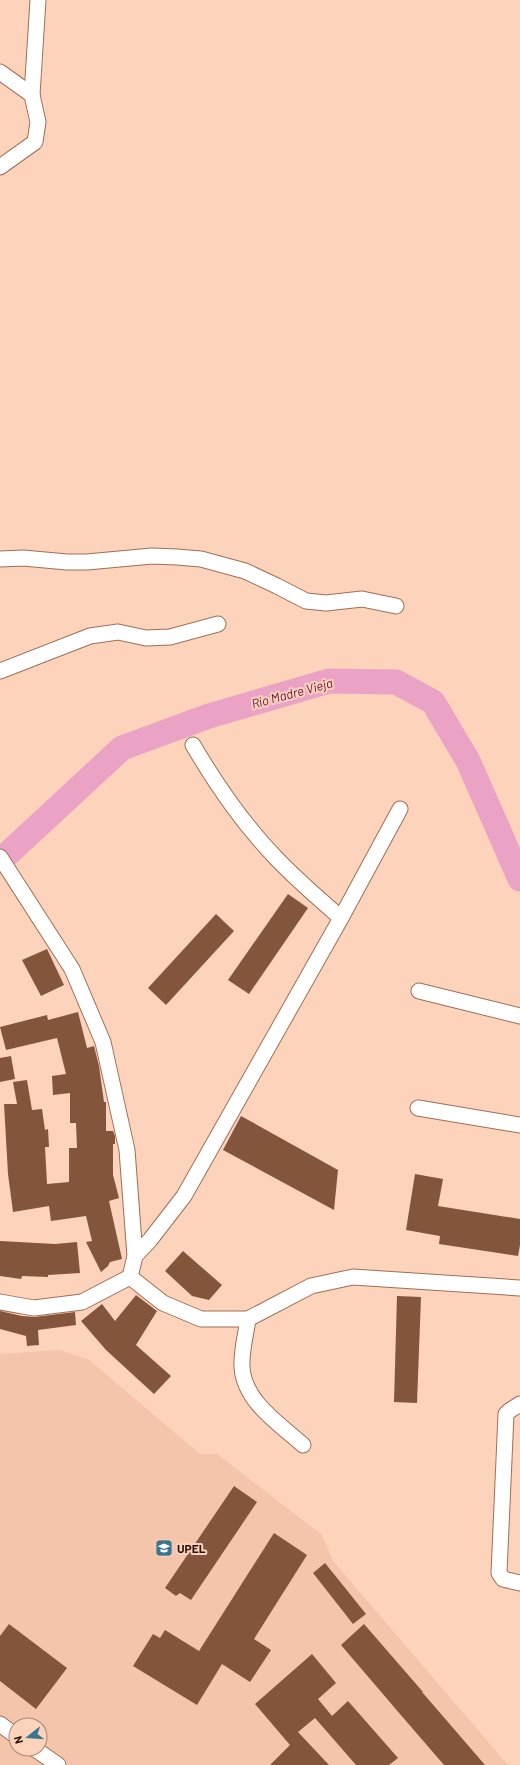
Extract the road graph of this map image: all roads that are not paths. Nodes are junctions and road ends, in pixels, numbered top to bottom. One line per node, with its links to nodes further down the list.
1 (38, 0): 3 (street)
2 (0, 72): 3 (street)
3 (32, 95): 4 (street)
4 (0, 166)
5 (0, 559): 6 (street)
6 (396, 606)
7 (218, 624): 8 (street)
8 (0, 671)
9 (193, 745): 12 (street)
10 (400, 809): 12 (street)
11 (0, 857): 17 (street)
12 (341, 918): 17 (street)
13 (419, 990): 14 (street)
14 (520, 1016)
15 (418, 1108): 16 (street)
16 (520, 1125)
17 (135, 1256): 18 (street)
18 (130, 1278): 20 (street); 21 (street)
19 (520, 1288): 21 (street)
20 (0, 1302)
21 (248, 1319): 23 (street)
22 (520, 1404): 24 (street)
23 (303, 1445)
24 (520, 1583)
25 (46, 1757): 26 (street)
26 (58, 1765)

